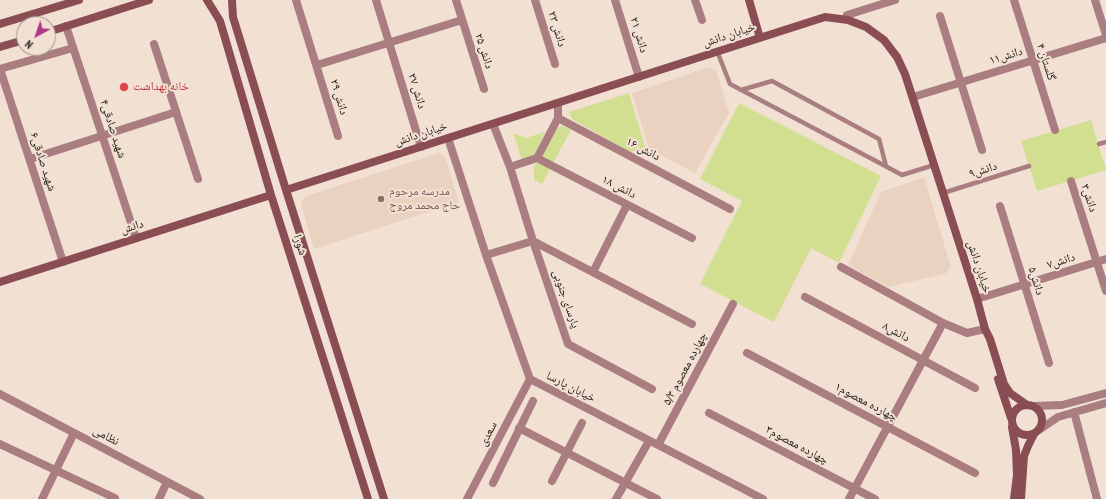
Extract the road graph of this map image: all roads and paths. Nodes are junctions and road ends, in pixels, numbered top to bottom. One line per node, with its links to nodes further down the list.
1 (79, 0): 19 (street)
2 (149, 0): 20 (street)
3 (207, 0): 61 (street, شورا)
4 (232, 0): 59 (street, شورا)
5 (296, 0): 32 (street, دانش ۲۹)
6 (376, 0): 25 (street, دانش ۲۷)
7 (456, 0): 17 (street, دانش ۲۵)
8 (535, 0): 31 (street, دانش ۲۳)
9 (615, 0): 34 (street, دانش ۲۱)
10 (695, 0): 18 (street)
11 (749, 0): 23 (street)
12 (895, 0): 15 (street)
13 (1014, 0): 30 (street, گلستان ۴)
14 (1095, 0): 22 (street)
15 (847, 15)
16 (940, 16): 35 (street)
17 (462, 20): 25 (street); 36 (street, دانش ۲۵)
18 (702, 20)
19 (0, 24)
20 (66, 26): 21 (street); 28 (street, شهید صادقی۴)
21 (56, 29)
22 (1106, 37): 30 (street, دانش۱۱)
23 (760, 38): 29 (street, خیابان دانش); 38 (street, خیابان دانش)
24 (16, 42): 27 (street)
25 (389, 43): 32 (street); 49 (street, دانش ۲۷)
26 (154, 44): 40 (street)
27 (0, 47)
28 (73, 48): 33 (street); 44 (street, شهید صادقی۴)
29 (717, 51): 34 (street, خیابان دانش); 37 (lane)
30 (1033, 60): 35 (street, دانش۱۱); 43 (street, گلستان ۴)
31 (555, 64)
32 (316, 65): 45 (street, دانش ۲۹)
33 (0, 69): 52 (street, شهید صادقی۶)
34 (639, 77): 39 (street, خیابان دانش)
35 (961, 82): 38 (street, دانش۱۱); 50 (street)
36 (484, 89)
37 (741, 90): 54 (lane); 54 (lane)
38 (913, 97): 53 (street, خیابان دانش)
39 (558, 103): 41 (street); 42 (street, خیابان دانش)
40 (176, 112): 44 (street); 57 (street)
41 (558, 118): 51 (street); 64 (street, دانش ۱۶)
42 (493, 124): 46 (street, خیابان دانش); 56 (street, پارسای جنوبی)
43 (1055, 130)
44 (102, 136): 52 (street); 65 (street, شهید صادقی۴)
45 (338, 136)
46 (448, 138): 49 (street, خیابان دانش); 68 (street, خیابان پارسا)
47 (1106, 142): 48 (lane)
48 (1099, 144)
49 (421, 147): 59 (street, خیابان دانش)
50 (982, 150)
51 (537, 158): 56 (street); 62 (street, دانش ۱۸)
52 (30, 159): 70 (street, شهید صادقی۶)
53 (934, 165): 54 (lane); 60 (street, خیابان دانش)
54 (886, 166)
55 (1029, 166): 60 (lane, دانش۹)
56 (510, 167): 67 (street, پارسای جنوبی)
57 (198, 179)
58 (1071, 181): 71 (street, دانش۳)
59 (286, 190): 118 (street, شورا)
60 (943, 193): 78 (street, خیابان دانش)
61 (271, 195): 65 (street, دانش); 117 (street, شورا)
62 (627, 205): 66 (street, دانش ۱۸); 73 (street)
63 (1000, 206): 75 (street, دانش۵)
64 (730, 209)
65 (136, 238): 70 (street, دانش)
66 (692, 238)
67 (533, 241): 68 (street); 73 (street); 88 (street, پارسای جنوبی)
68 (486, 255): 86 (street, خیابان پارسا)
69 (1106, 259): 71 (street, دانش۷)
70 (63, 262): 74 (street, دانش)
71 (1097, 262): 75 (street, دانش۷); 76 (street, دانش۳)
72 (841, 267): 80 (street)
73 (593, 272): 81 (street)
74 (0, 282)
75 (1025, 284): 78 (street, دانش۷); 85 (street, دانش۵)
76 (1106, 291)
77 (805, 297): 84 (street, دانش۸)
78 (977, 299): 82 (street, خیابان دانش)
79 (733, 304): 104 (street, چهارده معصوم ۵/۳)
80 (943, 323): 82 (street); 84 (street)
81 (692, 324)
82 (985, 329): 93 (street, خیابان دانش); 96 (street, خیابان دانش)
83 (747, 353): 98 (street, چهارده معصوم۱)
84 (924, 360): 87 (street, دانش۸); 98 (street)
85 (1050, 363)
86 (530, 379): 102 (street, خیابان پارسا); 119 (street, سعدی)
87 (975, 388)
88 (652, 389)
89 (1106, 393): 93 (street)
90 (0, 394): 101 (street, نظامی)
91 (533, 401): 99 (street)
92 (1106, 403): 94 (street)
93 (1030, 406): 96 (street); 100 (street)
94 (1074, 412): 100 (street); 127 (street)
95 (709, 413): 112 (street, چهارده معصوم۳)
96 (1011, 421): 100 (street); 125 (street, خیابان دانش)
97 (582, 423): 105 (street)
98 (888, 427): 107 (street, چهارده معصوم۱); 112 (street)
99 (519, 428): 105 (street); 110 (street)
100 (1036, 432): 126 (street)
101 (74, 433): 106 (street); 109 (street, نظامی)
102 (649, 441): 104 (street, خیابان پارسا); 111 (street)
103 (0, 444): 106 (street)
104 (658, 445): 122 (street, خیابان پارسا)
105 (566, 452): 108 (street); 111 (street)
106 (56, 470): 113 (street); 114 (street)
107 (974, 472)
108 (552, 481)
109 (167, 482): 115 (street); 116 (street, نظامی)
110 (493, 483)
111 (626, 483): 120 (street); 121 (street)
112 (854, 488): 123 (street); 124 (street, چهارده معصوم۳)
113 (115, 498)
114 (42, 499)
115 (159, 499)
116 (200, 499)
117 (368, 499)
118 (384, 499)
119 (467, 499)
120 (616, 499)
121 (657, 499)
122 (763, 499)
123 (849, 499)
124 (875, 499)
125 (1014, 499)
126 (1021, 499)
127 (1097, 499)

